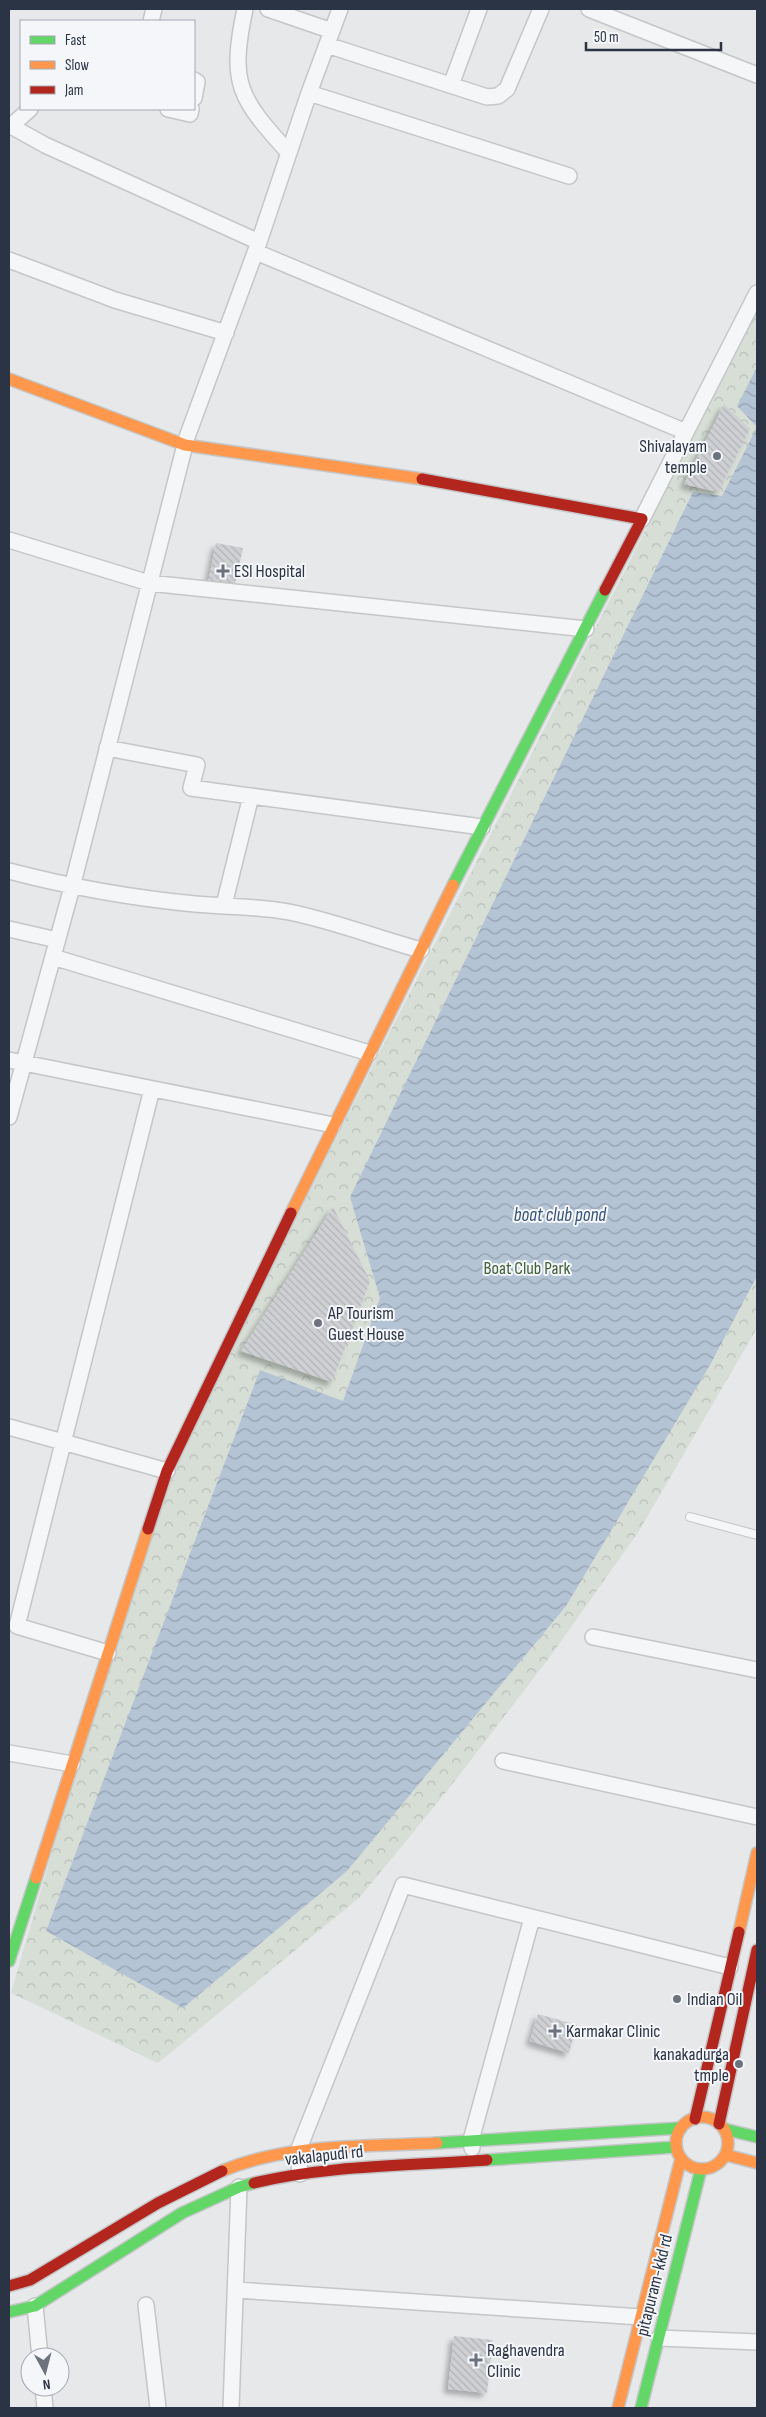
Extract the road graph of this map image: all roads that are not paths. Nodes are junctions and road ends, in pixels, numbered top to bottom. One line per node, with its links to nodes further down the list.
1 (245, 9): 17 (street)
2 (268, 9): 7 (street)
3 (340, 9): 7 (street)
4 (479, 9): 10 (street)
5 (541, 9): 10 (street)
6 (590, 9): 8 (street)
7 (330, 38): 10 (street); 11 (street)
8 (757, 75)
9 (195, 80): 12 (street)
10 (451, 85)
11 (309, 93): 17 (street); 18 (street)
12 (195, 94)
13 (29, 110): 16 (street)
14 (172, 110): 15 (street)
15 (191, 110)
16 (10, 126): 19 (street)
17 (289, 153): 19 (street)
18 (569, 176)
19 (258, 247): 22 (street); 24 (street)
20 (9, 260): 22 (street)
21 (757, 293): 24 (street)
22 (226, 333): 25 (street)
23 (9, 378): 25 (main road)
24 (686, 432): 26 (street)
25 (185, 445): 26 (main road); 28 (street)
26 (642, 519): 29 (main road)
27 (9, 540): 28 (street)
28 (149, 583): 29 (street); 30 (street)
29 (586, 629): 32 (main road)
30 (107, 748): 31 (street); 34 (street)
31 (251, 796): 32 (street); 35 (street)
32 (482, 827): 38 (main road)
33 (9, 871): 34 (street)
34 (72, 887): 35 (street); 37 (street)
35 (224, 905): 38 (street)
36 (9, 929): 37 (street)
37 (57, 940): 39 (street)
38 (420, 950): 40 (main road)
39 (53, 957): 40 (street); 42 (street)
40 (369, 1053): 45 (main road)
41 (9, 1060): 42 (street)
42 (25, 1064): 43 (street); 44 (street)
43 (152, 1089): 45 (street); 47 (street)
44 (9, 1117)
45 (333, 1125): 48 (main road)
46 (9, 1427): 47 (street)
47 (63, 1443): 48 (street); 52 (street)
48 (167, 1470): 52 (main road)
49 (690, 1516): 50 (lane)
50 (757, 1535)
51 (593, 1637): 53 (street)
52 (108, 1653): 56 (main road)
53 (757, 1670)
54 (9, 1753): 56 (street)
55 (503, 1761): 57 (street)
56 (72, 1764): 61 (main road)
57 (757, 1817)
58 (757, 1853): 62 (main road)
59 (532, 1918): 62 (street); 67 (street); 68 (street)
60 (757, 1950): 64 (main road)
61 (9, 1961)
62 (730, 1967): 63 (main road)
63 (695, 2119): 64 (main road); 65 (main road)
64 (722, 2126): 66 (main road); 70 (main road)
65 (681, 2128): 67 (main road); 69 (main road)
66 (757, 2137)
67 (471, 2140): 68 (main road); 71 (street)
68 (298, 2151): 74 (street); 76 (main road)
69 (678, 2152): 71 (main road, vakalapudi rd); 73 (main road); 83 (main road)
70 (726, 2155): 72 (main road); 73 (main road)
71 (474, 2160): 74 (main road, vakalapudi rd)
72 (757, 2163)
73 (701, 2169): 84 (main road, pitapuram-kkd rd)
74 (300, 2174): 75 (main road, vakalapudi rd)
75 (239, 2187): 77 (main road, vakalapudi rd); 79 (street)
76 (84, 2249): 77 (main road); 78 (main road)
77 (97, 2268): 81 (main road, vakalapudi rd)
78 (9, 2286)
79 (236, 2290): 83 (street); 88 (street)
80 (146, 2305): 87 (street)
81 (35, 2306): 82 (main road, vakalapudi rd); 86 (street)
82 (9, 2312)
83 (641, 2317): 89 (main road)
84 (659, 2338): 85 (street); 90 (main road, pitapuram-kkd rd)
85 (757, 2342)
86 (39, 2347)
87 (158, 2408)
88 (232, 2408)
89 (618, 2408)
90 (641, 2408)

